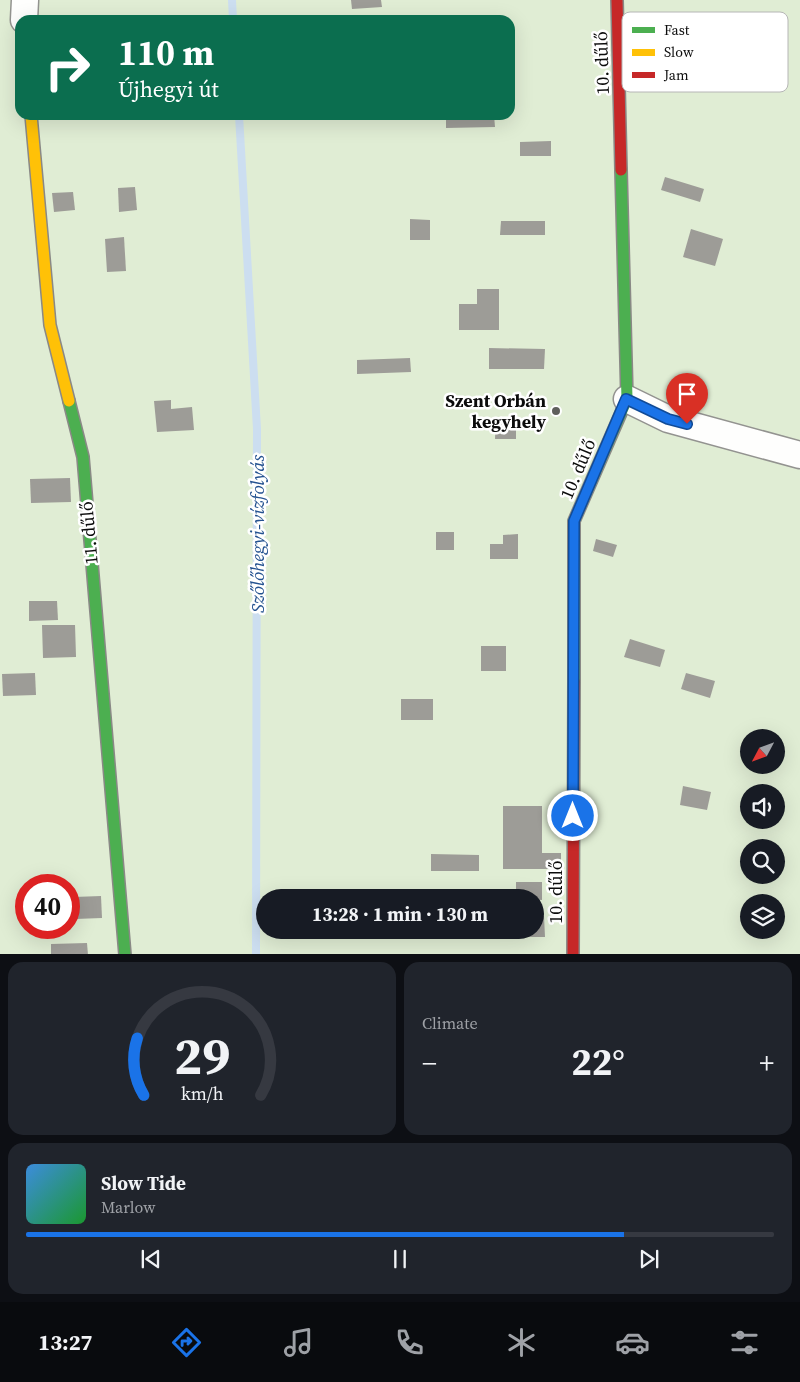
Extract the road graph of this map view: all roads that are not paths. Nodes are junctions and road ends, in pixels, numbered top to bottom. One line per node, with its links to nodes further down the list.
1 (24, 0): 3 (street)
2 (617, 0): 5 (street, 10. dűlő)
3 (24, 15)
4 (31, 120): 7 (street, 11. dűlő)
5 (626, 399): 6 (street); 8 (street, 10. dűlő)
6 (800, 455)
7 (125, 954)
8 (573, 954)

